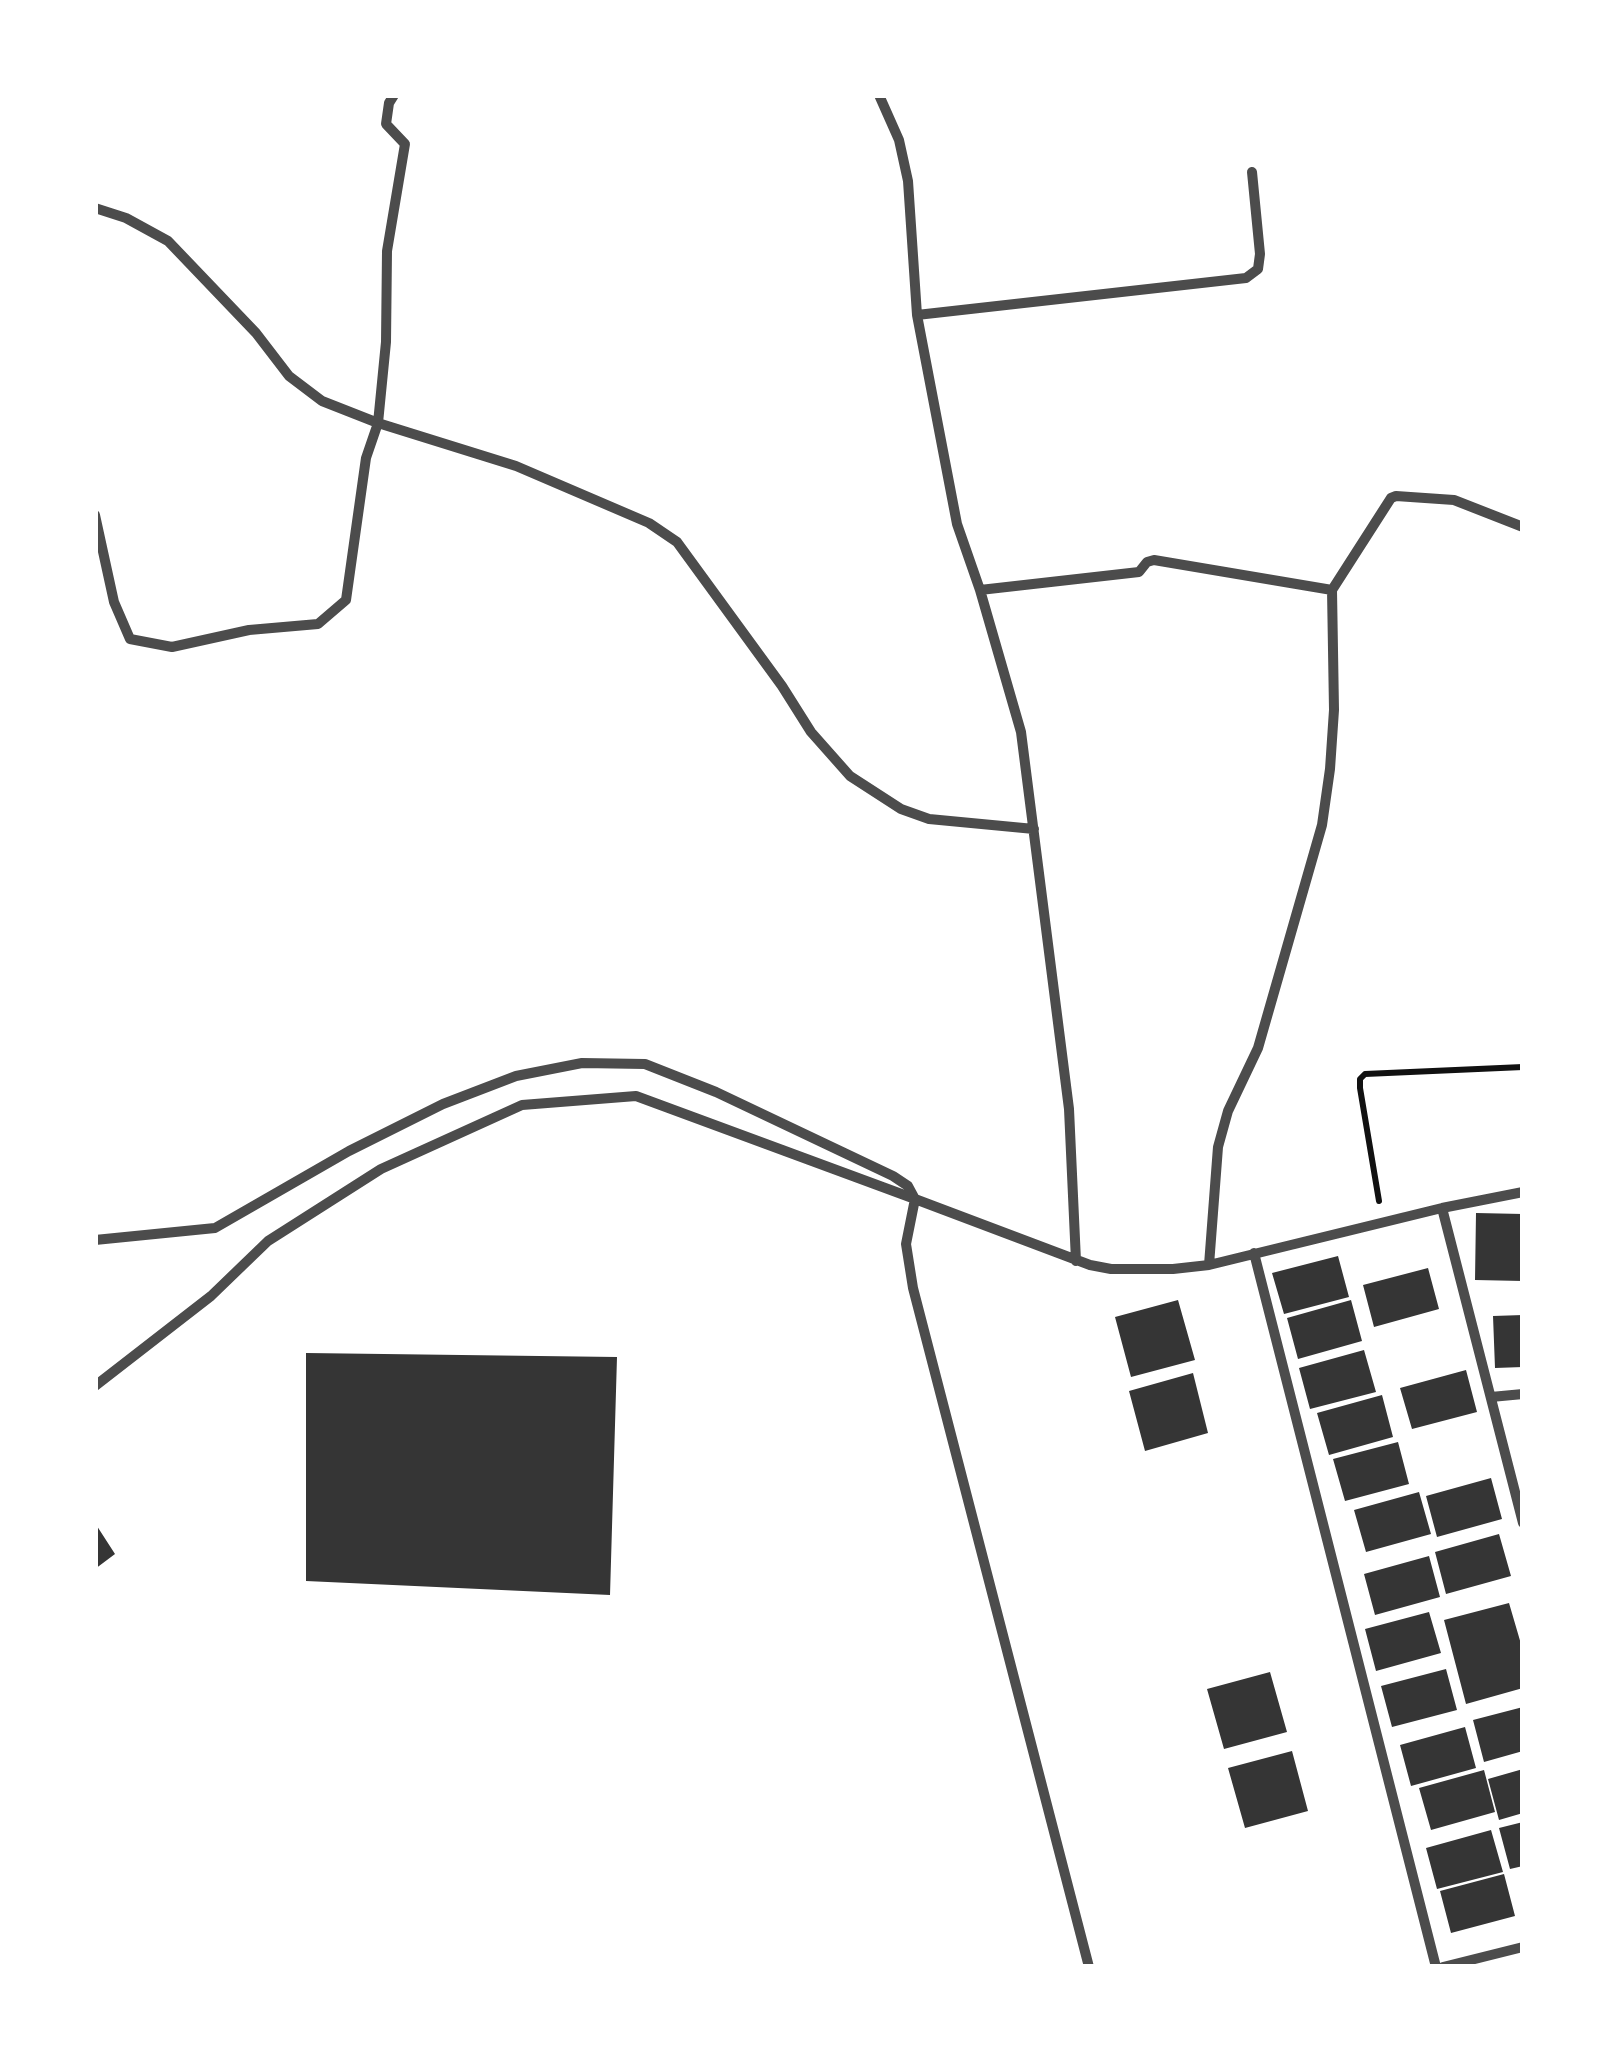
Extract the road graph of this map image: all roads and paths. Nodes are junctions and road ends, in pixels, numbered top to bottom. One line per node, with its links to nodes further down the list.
1 (394, 95): 6 (street)
2 (880, 95): 5 (street)
3 (1252, 172): 5 (street)
4 (95, 208): 6 (street)
5 (917, 315): 9 (street)
6 (378, 423): 7 (street); 11 (street)
7 (95, 516)
8 (1523, 526): 10 (street)
9 (980, 590): 10 (street); 11 (street)
10 (1332, 590): 20 (street)
11 (1034, 829): 19 (street)
12 (1523, 1067): 16 (path)
13 (1523, 1192): 15 (street)
14 (915, 1199): 17 (street); 19 (street); 21 (street); 26 (street)
15 (1442, 1208): 16 (street); 23 (street)
16 (1383, 1222): 18 (street)
17 (95, 1240)
18 (1254, 1253): 20 (street); 27 (street)
19 (1076, 1261): 20 (street)
20 (1209, 1266)
21 (95, 1386)
22 (1523, 1394): 23 (street)
23 (1491, 1397): 24 (street)
24 (1523, 1523)
25 (1523, 1947): 27 (street)
26 (1088, 1967)
27 (1440, 1967)

